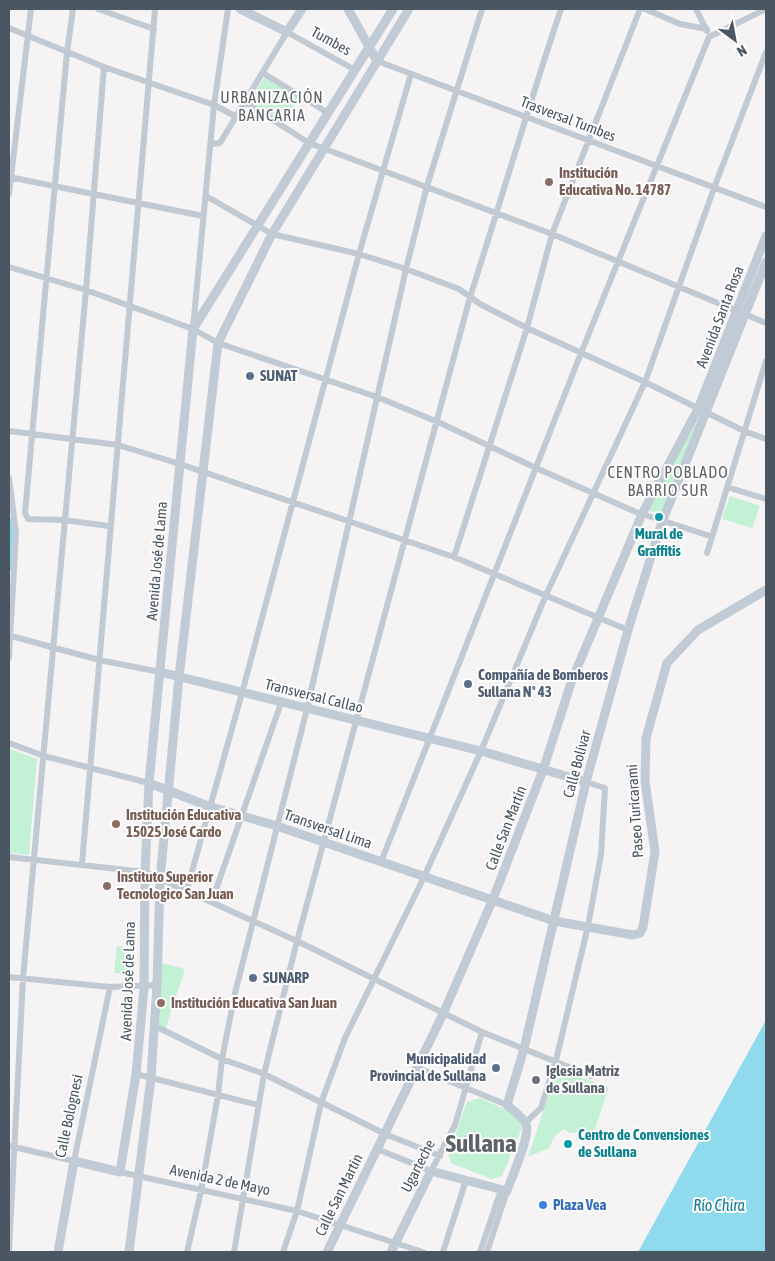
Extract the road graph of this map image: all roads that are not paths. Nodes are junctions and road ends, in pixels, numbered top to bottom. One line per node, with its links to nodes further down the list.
1 (31, 9): 21 (street)
2 (73, 9): 24 (street)
3 (98, 9): 18 (street)
4 (155, 9): 18 (street)
5 (228, 9): 34 (street)
6 (240, 9): 20 (street, Tumbes)
7 (302, 9): 20 (street)
8 (348, 9): 23 (street)
9 (393, 9): 23 (street, Avenida José de Lama)
10 (409, 9): 26 (street, Avenida José de Lama)
11 (482, 9): 32 (street)
12 (561, 9): 37 (street)
13 (640, 9): 38 (street)
14 (645, 9): 19 (street)
15 (696, 9): 19 (street)
16 (766, 9): 22 (street)
17 (9, 28): 21 (street)
18 (154, 29): 31 (street)
19 (706, 30): 22 (street)
20 (287, 32): 28 (street, Tumbes); 29 (street)
21 (27, 36): 24 (street); 44 (street)
22 (709, 37): 42 (street)
23 (370, 46): 26 (street); 28 (street, Avenida José de Lama)
24 (67, 52): 27 (street); 45 (street)
25 (766, 52): 47 (street)
26 (377, 62): 30 (street, Trasversal Tumbes); 41 (street, Avenida José de Lama)
27 (104, 67): 31 (street); 48 (street)
28 (355, 70): 35 (street, Avenida José de Lama)
29 (263, 73): 33 (street); 35 (street)
30 (411, 74): 32 (street, Trasversal Tumbes); 43 (street)
31 (149, 82): 34 (street); 51 (street)
32 (455, 91): 37 (street, Trasversal Tumbes); 46 (street)
33 (245, 102): 36 (street); 39 (street)
34 (214, 105): 36 (street); 40 (street)
35 (328, 113): 39 (street, Avenida José de Lama)
36 (235, 116): 40 (street)
37 (524, 117): 38 (street, Trasversal Tumbes); 53 (street)
38 (586, 142): 42 (street, Trasversal Tumbes); 57 (street)
39 (310, 143): 41 (street); 55 (street, Avenida José de Lama)
40 (212, 144): 50 (street)
41 (325, 148): 43 (street); 56 (street, Avenida José de Lama)
42 (657, 167): 47 (street, Trasversal Tumbes); 60 (street)
43 (384, 170): 46 (street); 59 (street)
44 (10, 177): 45 (street); 49 (street)
45 (55, 186): 48 (street); 64 (street)
46 (427, 186): 53 (street); 63 (street)
47 (714, 188): 52 (street, Trasversal Tumbes); 65 (street)
48 (94, 193): 51 (street); 66 (street)
49 (9, 194)
50 (206, 196): 54 (street); 55 (street)
51 (138, 202): 54 (street); 68 (street)
52 (766, 207)
53 (497, 214): 57 (street); 67 (street)
54 (203, 216): 73 (street)
55 (256, 227): 56 (street); 73 (street, Avenida José de Lama)
56 (272, 234): 59 (street); 74 (street, Avenida José de Lama)
57 (552, 234): 60 (street); 72 (street)
58 (766, 236): 69 (street, Avenida Santa Rosa)
59 (359, 254): 63 (street); 77 (street)
60 (618, 262): 65 (street); 75 (street)
61 (766, 262): 70 (street, Avenida Santa Rosa)
62 (9, 266): 64 (street)
63 (406, 269): 67 (street); 79 (street)
64 (47, 278): 66 (street); 84 (street)
65 (680, 285): 69 (street); 78 (street)
66 (86, 290): 68 (street); 85 (street)
67 (470, 297): 72 (street); 81 (street)
68 (130, 306): 73 (street); 87 (street)
69 (738, 309): 70 (street); 80 (street, Avenida Santa Rosa)
70 (747, 314): 71 (street); 80 (street, Avenida Santa Rosa)
71 (766, 323)
72 (527, 328): 75 (street); 88 (street)
73 (193, 329): 74 (street); 89 (street, Avenida José de Lama)
74 (218, 342): 77 (street); 91 (street, Avenida José de Lama)
75 (581, 353): 78 (street); 90 (street)
76 (766, 361): 83 (street)
77 (326, 380): 79 (street); 96 (street)
78 (645, 382): 80 (street); 94 (street)
79 (377, 397): 81 (street); 99 (street)
80 (702, 410): 83 (street); 97 (street, Calle San Martín); 100 (street, Calle Bolívar)
81 (438, 422): 88 (street); 103 (street)
82 (9, 431): 84 (street)
83 (744, 431): 86 (street); 93 (street)
84 (32, 434): 85 (street); 98 (street)
85 (71, 439): 87 (street); 98 (street)
86 (766, 439)
87 (118, 445): 89 (street); 101 (street)
88 (490, 446): 90 (street); 105 (street)
89 (180, 464): 91 (street); 115 (street, Avenida José de Lama)
90 (536, 468): 94 (street); 106 (street)
91 (204, 472): 96 (street); 116 (street, Avenida José de Lama)
92 (9, 478): 113 (street)
93 (727, 487): 95 (street); 102 (street)
94 (592, 493): 97 (street); 108 (street)
95 (766, 499)
96 (293, 503): 99 (street); 117 (street)
97 (642, 514): 100 (street); 109 (street, Calle San Martín)
98 (64, 520): 101 (street); 112 (street)
99 (348, 521): 103 (street); 119 (street)
100 (662, 522): 102 (street); 110 (street, Calle Bolívar)
101 (109, 526): 114 (street)
102 (710, 536): 104 (street)
103 (404, 540): 105 (street); 120 (street)
104 (706, 553)
105 (454, 557): 106 (street)
106 (494, 573): 108 (street); 121 (street)
107 (766, 590): 147 (street, Paseo Turicarami)
108 (546, 595): 109 (street); 123 (street)
109 (599, 616): 110 (street); 126 (street, Calle San Martín)
110 (628, 630): 127 (street, Calle Bolívar)
111 (15, 637): 112 (street, Transversal Callao)
112 (52, 647): 114 (street, Transversal Callao); 124 (street)
113 (9, 658)
114 (99, 660): 115 (street, Transversal Callao); 125 (street)
115 (160, 672): 116 (street, Transversal Callao); 128 (street, Avenida José de Lama)
116 (179, 677): 117 (street, Transversal Callao); 129 (street, Avenida José de Lama)
117 (242, 693): 118 (street, Transversal Callao); 130 (street)
118 (281, 703): 119 (street, Transversal Callao); 131 (street)
119 (307, 709): 120 (street, Transversal Callao); 132 (street)
120 (356, 721): 121 (street, Transversal Callao); 133 (street)
121 (430, 739): 123 (street, Transversal Callao); 136 (street)
122 (9, 743): 124 (street, Transversal Lima)
123 (481, 751): 126 (street, Transversal Callao); 139 (street)
124 (44, 756): 125 (street, Transversal Lima); 135 (street)
125 (89, 767): 128 (street, Transversal Lima); 137 (street)
126 (543, 770): 127 (street, Transversal Callao); 142 (street, Calle San Martín)
127 (586, 782): 145 (street, Calle Bolívar); 146 (street, Transversal Callao)
128 (150, 783): 129 (street, Transversal Lima); 138 (street, Avenida José de Lama)
129 (169, 791): 130 (street, Transversal Lima); 140 (street, Avenida José de Lama)
130 (208, 806): 131 (street, Transversal Lima); 141 (street)
131 (242, 815): 132 (street, Transversal Lima); 143 (street)
132 (278, 826): 133 (street, Transversal Lima); 144 (street)
133 (324, 842): 136 (street, Transversal Lima); 148 (street)
134 (9, 857): 135 (street)
135 (34, 858): 137 (street); 150 (street)
136 (381, 862): 139 (street, Transversal Lima)
137 (82, 864): 138 (street)
138 (145, 872): 140 (street); 154 (street, Avenida José de Lama)
139 (424, 877): 142 (street, Transversal Lima); 151 (street)
140 (160, 880): 141 (street); 152 (street, Avenida José de Lama)
141 (187, 889): 143 (street)
142 (493, 899): 145 (street, Transversal Lima); 155 (street, Calle San Martín)
143 (212, 901): 144 (street)
144 (252, 920): 148 (street); 159 (street)
145 (554, 921): 146 (street, Transversal Lima); 158 (street, Calle Bolívar)
146 (588, 926): 147 (street, Transversal Lima); 160 (street)
147 (640, 933)
148 (297, 941): 151 (street); 163 (street)
149 (9, 977): 150 (street)
150 (23, 978): 153 (street); 173 (street)
151 (373, 979): 155 (street); 168 (street)
152 (157, 985): 154 (street); 156 (street, Avenida José de Lama)
153 (110, 987): 154 (street); 176 (street, Calle Bolognesi)
154 (144, 987): 162 (street, Avenida José de Lama)
155 (443, 1014): 157 (street); 161 (street, Calle San Martín)
156 (155, 1026): 159 (street); 165 (street, Avenida José de Lama)
157 (482, 1032): 158 (street); 166 (street, Ugarteche)
158 (524, 1049): 160 (street); 170 (street, Calle Bolívar)
159 (222, 1059): 163 (street); 167 (street)
160 (556, 1060): 164 (street); 171 (street)
161 (418, 1068): 166 (street); 172 (street, Calle San Martín)
162 (136, 1074): 165 (street); 178 (street, Avenida José de Lama)
163 (264, 1074): 168 (street); 169 (street)
164 (591, 1076)
165 (151, 1078): 167 (street); 179 (street, Avenida José de Lama)
166 (466, 1086): 170 (street); 175 (street, Ugarteche)
167 (218, 1095): 169 (street); 182 (street)
168 (321, 1103): 172 (street); 184 (street)
169 (258, 1105): 183 (street)
170 (507, 1105): 171 (street)
171 (526, 1123): 181 (street)
172 (384, 1134): 174 (street, Calle San Martín); 175 (street)
173 (11, 1146): 176 (street, Avenida 2 de Mayo); 187 (street)
174 (377, 1149): 177 (street); 185 (street, Calle San Martín)
175 (440, 1156): 177 (street, Ugarteche)
176 (74, 1162): 178 (street, Avenida 2 de Mayo); 188 (street, Calle Bolognesi)
177 (431, 1171): 180 (street); 186 (street, Ugarteche)
178 (120, 1172): 179 (street, Avenida 2 de Mayo)
179 (139, 1176): 182 (street, Avenida 2 de Mayo); 189 (street, Avenida José de Lama)
180 (466, 1180): 181 (street); 196 (street)
181 (504, 1190): 197 (street); 198 (street)
182 (201, 1191): 183 (street, Avenida 2 de Mayo); 190 (street)
183 (244, 1199): 184 (street, Avenida 2 de Mayo); 191 (street)
184 (296, 1211): 185 (street, Avenida 2 de Mayo); 192 (street)
185 (339, 1226): 186 (street, Avenida 2 de Mayo); 193 (street, Calle San Martín)
186 (396, 1243): 194 (street, Ugarteche); 195 (street, Avenida 2 de Mayo)
187 (9, 1252)
188 (58, 1252)
189 (129, 1252)
190 (187, 1252)
191 (234, 1252)
192 (283, 1252)
193 (326, 1252)
194 (391, 1252)
195 (423, 1252)
196 (443, 1252)
197 (480, 1252)
198 (486, 1252)

